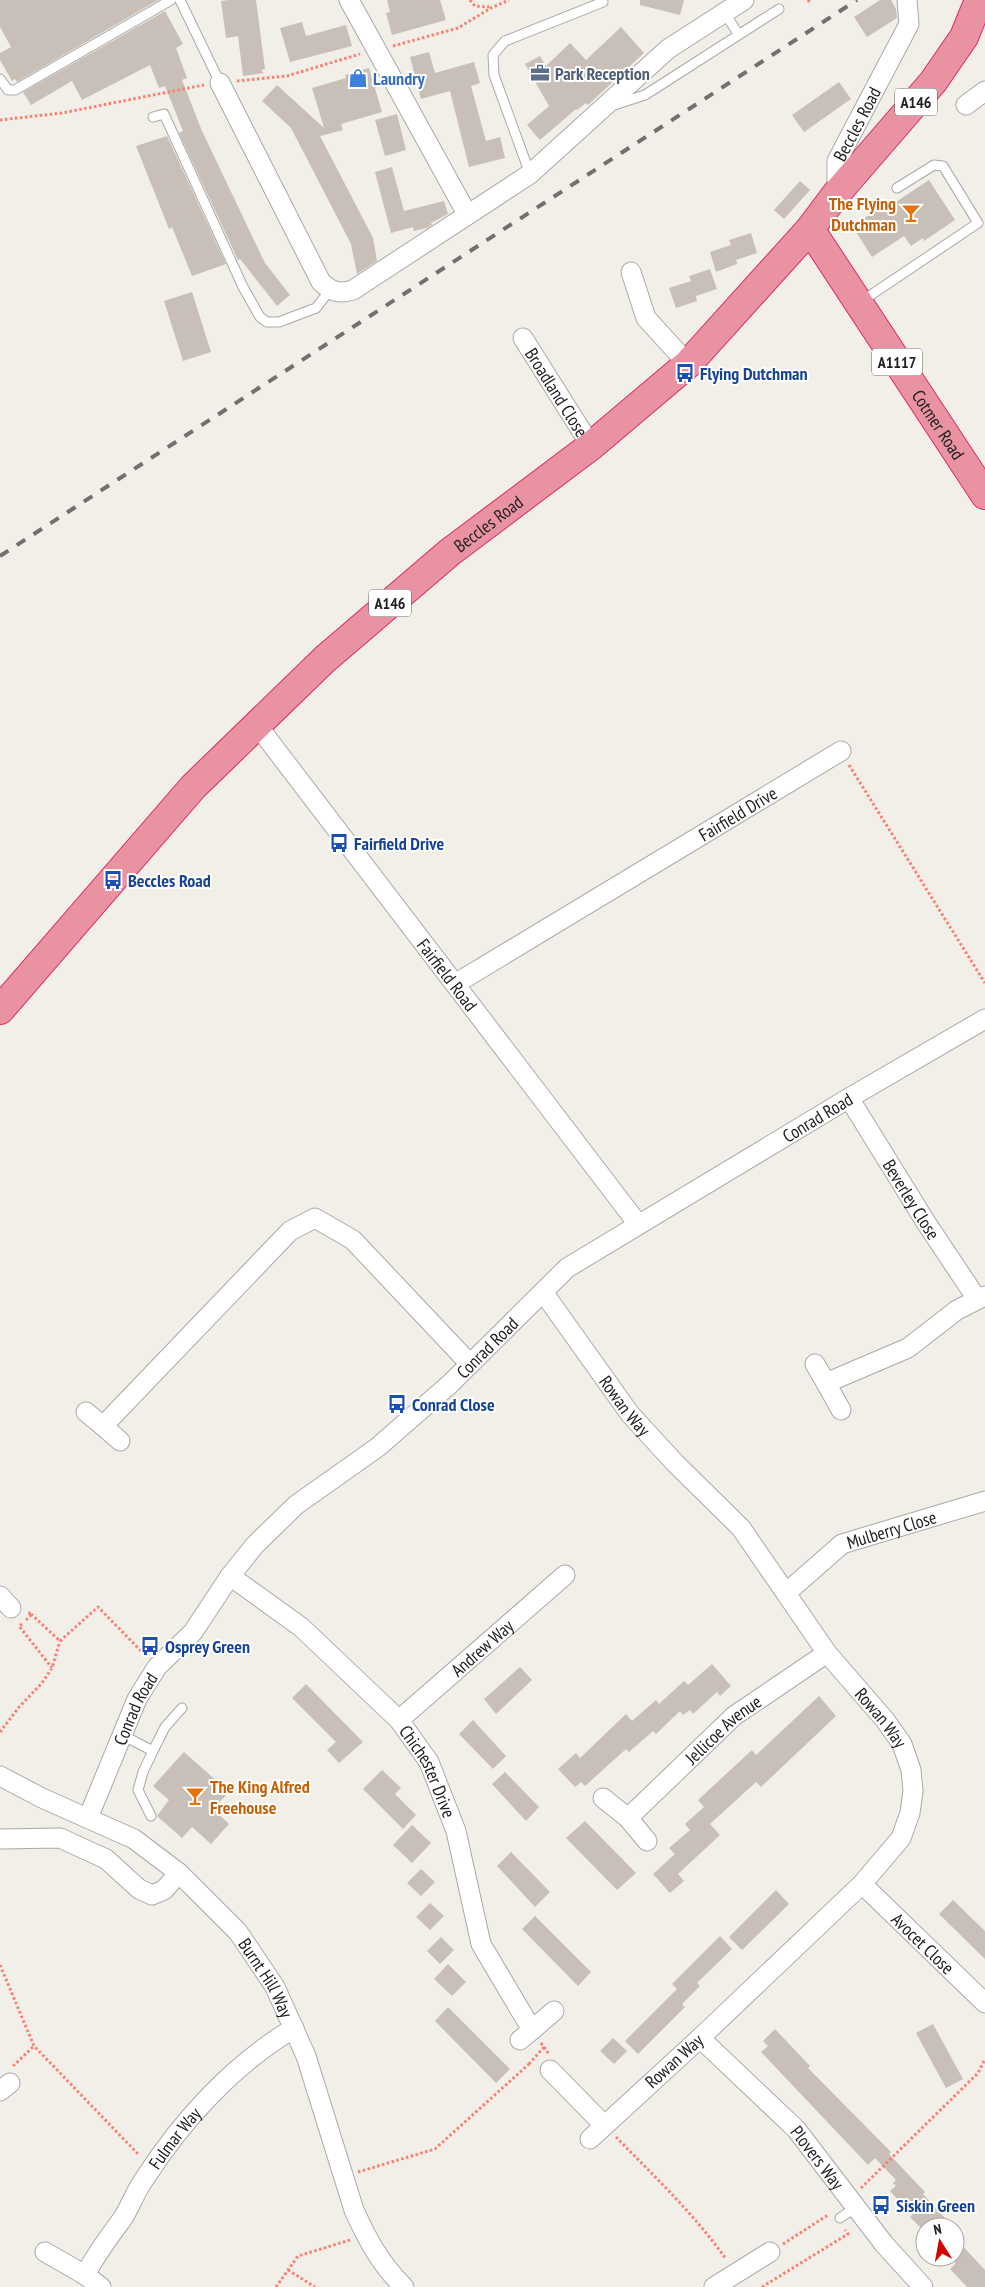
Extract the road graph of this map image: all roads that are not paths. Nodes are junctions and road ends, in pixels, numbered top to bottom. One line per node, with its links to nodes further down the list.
1 (171, 0): 11 (lane)
2 (180, 0): 12 (lane)
3 (349, 0): 20 (street)
4 (744, 0): 9 (street)
5 (907, 0): 19 (street, Beccles Road)
6 (979, 0): 19 (highway, A146)
7 (603, 2): 17 (lane)
8 (779, 9): 10 (lane)
9 (724, 12): 10 (lane); 15 (street)
10 (739, 35): 15 (lane)
11 (0, 79)
12 (211, 84): 23 (street)
13 (985, 91): 14 (street)
14 (966, 105)
15 (603, 108): 17 (street)
16 (153, 117): 23 (lane)
17 (530, 174): 20 (street)
18 (898, 188): 24 (lane)
19 (837, 193): 21 (highway, Beccles Road / A146)
20 (467, 214): 23 (street)
21 (810, 229): 24 (highway, Cotmer Road / A1117); 26 (highway, Beccles Road / A146)
22 (631, 272): 26 (street)
23 (330, 290)
24 (858, 303): 28 (highway, Cotmer Road / A1117)
25 (523, 338): 27 (street, Broadland Close)
26 (688, 364): 27 (highway, Beccles Road / A146)
27 (591, 446): 29 (highway, Beccles Road / A146)
28 (985, 495)
29 (257, 724): 31 (street, Fairfield Road); 32 (highway, Beccles Road / A146)
30 (841, 751): 31 (street, Fairfield Drive)
31 (456, 984): 35 (street, Fairfield Road)
32 (0, 1010)
33 (985, 1020): 34 (street, Conrad Road)
34 (849, 1098): 35 (street, Conrad Road); 37 (street, Beverley Close)
35 (638, 1224): 36 (street, Conrad Road)
36 (543, 1292): 38 (street, Conrad Road); 48 (street, Rowan Way)
37 (981, 1297): 40 (street, Beverley Close)
38 (470, 1364): 43 (street); 47 (street, Conrad Road)
39 (815, 1364): 40 (street)
40 (826, 1383): 41 (street)
41 (842, 1410)
42 (86, 1412): 43 (street)
43 (103, 1426): 44 (street)
44 (120, 1441)
45 (985, 1501): 48 (street, Mulberry Close)
46 (565, 1575): 51 (street, Andrew Way)
47 (230, 1576): 51 (street, Chichester Drive); 52 (street, Conrad Road)
48 (786, 1593): 49 (street, Rowan Way)
49 (827, 1653): 58 (street, Jellicoe Avenue); 62 (street, Rowan Way)
50 (182, 1708): 53 (lane)
51 (399, 1720): 64 (street, Chichester Drive)
52 (122, 1735): 53 (lane); 57 (street, Conrad Road)
53 (153, 1751): 56 (lane)
54 (0, 1777): 57 (street, Burnt Hill Way)
55 (603, 1798): 58 (street)
56 (151, 1816)
57 (88, 1818): 61 (street, Burnt Hill Way)
58 (628, 1818): 60 (street)
59 (0, 1839): 61 (street)
60 (647, 1841)
61 (179, 1873): 65 (street, Burnt Hill Way)
62 (862, 1884): 63 (street, Avocet Close); 66 (street, Rowan Way)
63 (985, 2003)
64 (554, 2011)
65 (294, 2028): 74 (street, Fulmar Way); 76 (street, Burnt Hill Way)
66 (700, 2038): 68 (street, Rowan Way); 70 (street, Plovers Way)
67 (550, 2070): 68 (street)
68 (604, 2125): 69 (street, Rowan Way)
69 (590, 2139)
70 (853, 2203): 71 (lane); 78 (street, Plovers Way)
71 (841, 2223)
72 (45, 2252): 74 (street)
73 (770, 2252): 77 (street)
74 (84, 2275): 75 (street)
75 (101, 2287)
76 (404, 2287)
77 (714, 2287)
78 (923, 2287)

